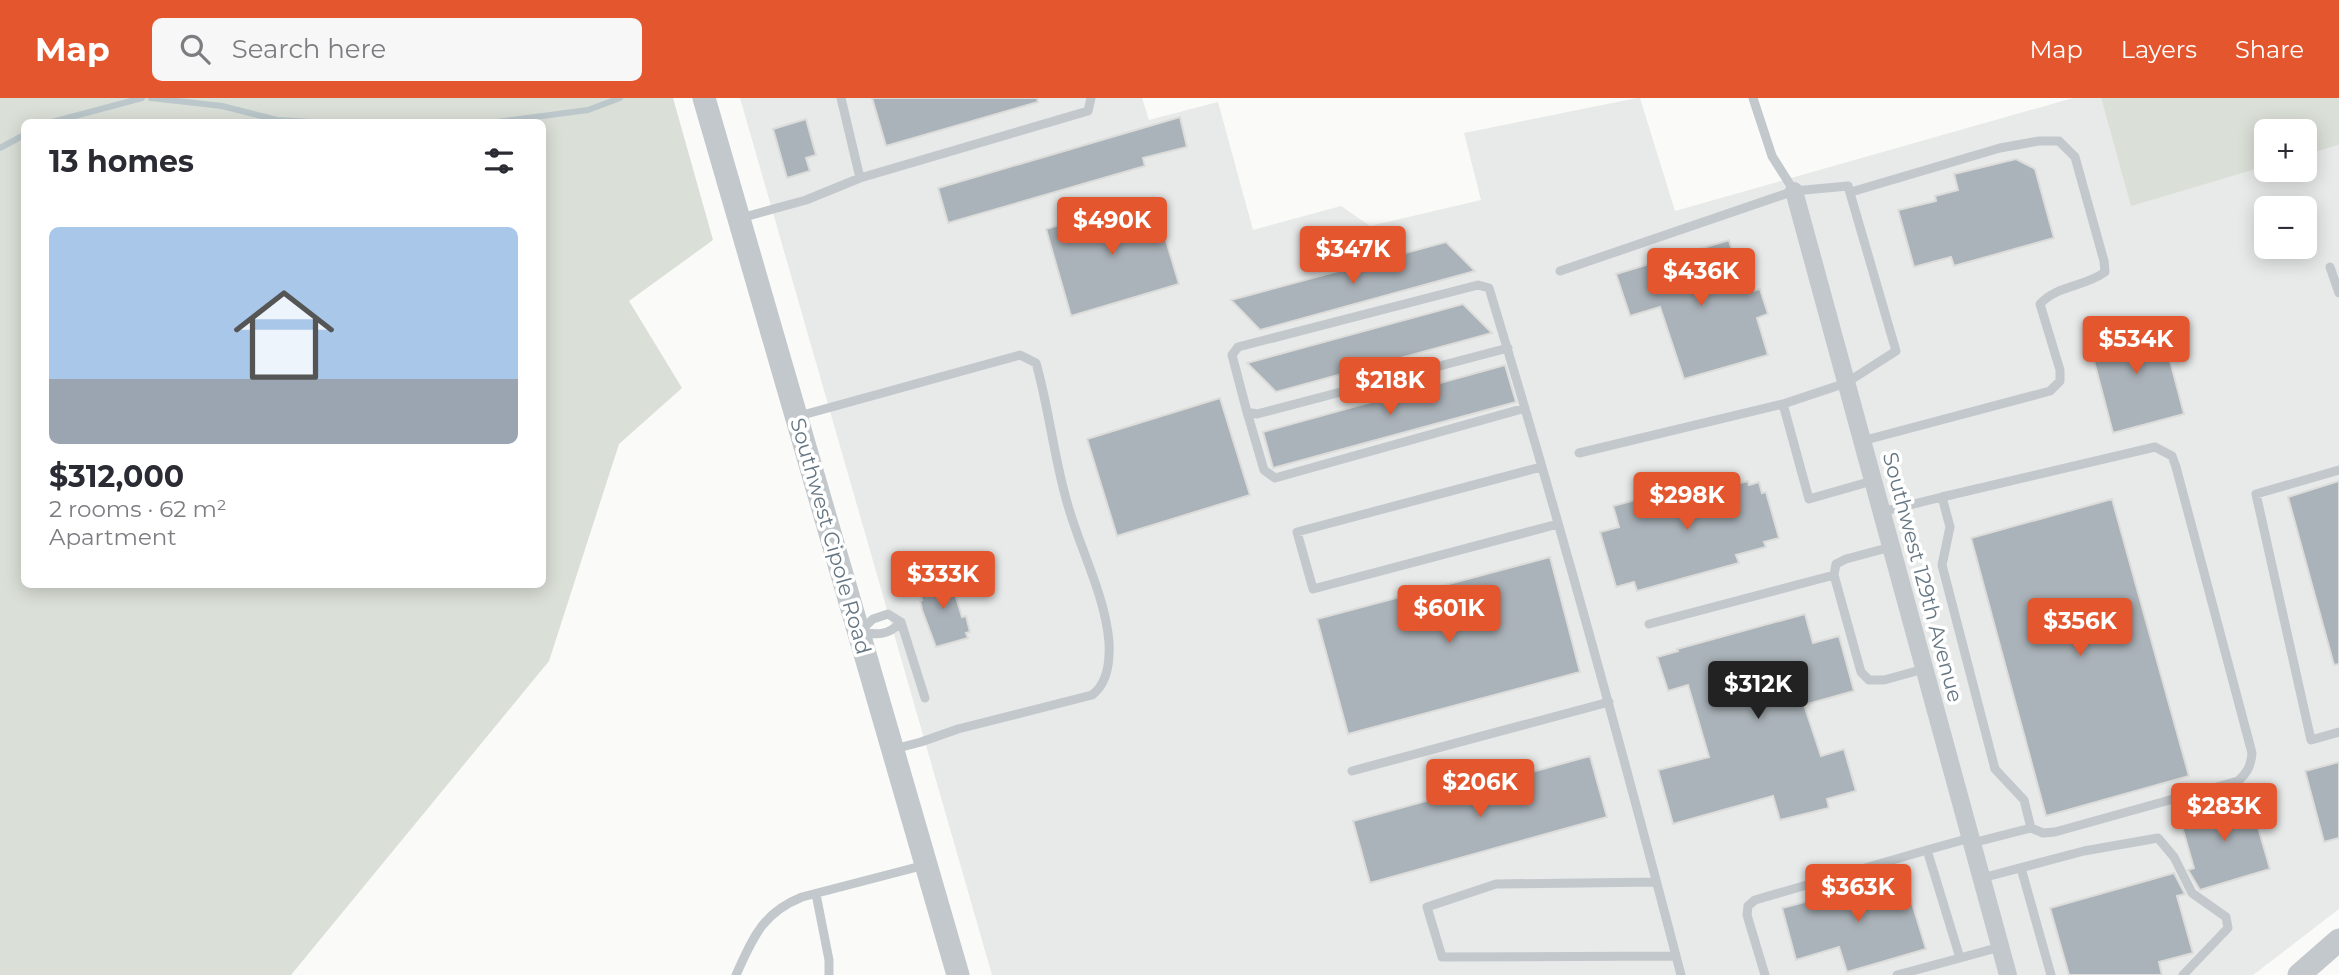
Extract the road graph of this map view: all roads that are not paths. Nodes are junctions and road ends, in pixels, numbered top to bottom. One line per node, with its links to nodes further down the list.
1 (704, 98): 8 (street, Southwest Cipole Road)
2 (841, 98): 5 (lane)
3 (1091, 98): 5 (lane)
4 (1753, 98): 6 (lane)
5 (860, 178): 8 (lane)
6 (1794, 191): 7 (lane); 10 (lane); 13 (street, Southwest 129th Avenue)
7 (1851, 192): 13 (lane); 18 (lane)
8 (739, 219): 17 (street, Southwest Cipole Road)
9 (2330, 267): 11 (lane)
10 (1560, 271)
11 (2339, 293)
12 (1508, 348): 15 (lane); 16 (lane); 16 (lane)
13 (1846, 383): 14 (lane); 18 (street, Southwest 129th Avenue)
14 (1783, 404): 19 (lane); 22 (lane)
15 (1525, 408): 16 (lane); 20 (lane)
16 (1247, 412)
17 (797, 416): 30 (street, Southwest Cipole Road); 35 (lane)
18 (1862, 441): 22 (street, Southwest 129th Avenue)
19 (1579, 453)
20 (1541, 467): 25 (lane); 25 (lane)
21 (2339, 470): 34 (lane)
22 (1872, 481): 24 (street, Southwest 129th Avenue)
23 (1942, 497): 24 (lane); 37 (lane); 37 (lane)
24 (1881, 512): 26 (street, Southwest 129th Avenue)
25 (1558, 524): 33 (lane)
26 (1891, 547): 27 (lane); 31 (street, Southwest 129th Avenue)
27 (1833, 575): 29 (lane); 31 (lane)
28 (901, 622): 30 (lane); 30 (lane); 32 (lane)
29 (1649, 624)
30 (859, 632): 35 (street, Southwest Cipole Road)
31 (1924, 669): 38 (street, Southwest 129th Avenue)
32 (925, 698)
33 (1609, 702): 36 (lane); 43 (lane)
34 (2339, 732)
35 (892, 749): 40 (street, Southwest Cipole Road)
36 (1352, 771)
37 (2031, 828): 38 (lane)
38 (1971, 841): 39 (lane); 42 (street, Southwest 129th Avenue)
39 (1927, 850): 48 (lane); 53 (lane)
40 (925, 866): 44 (lane); 51 (street, Southwest Cipole Road)
41 (2021, 868): 42 (lane); 56 (lane); 57 (lane)
42 (1982, 878): 46 (street, Southwest 129th Avenue)
43 (1656, 882): 47 (lane); 47 (lane)
44 (816, 894): 49 (lane); 50 (lane)
45 (2339, 940): 58 (street)
46 (2000, 947): 48 (lane); 55 (street, Southwest 129th Avenue)
47 (1676, 956): 52 (lane)
48 (1960, 958): 54 (lane)
49 (736, 975)
50 (829, 975)
51 (958, 975)
52 (1681, 975)
53 (1765, 975)
54 (1897, 975)
55 (2008, 975)
56 (2051, 975)
57 (2183, 975)
58 (2298, 975)

